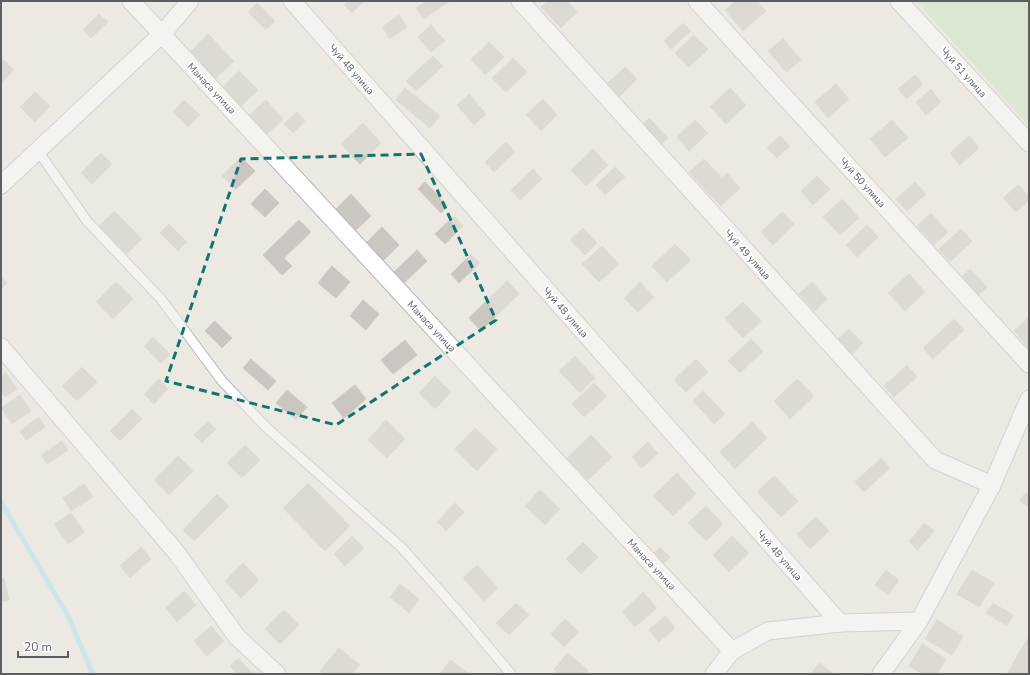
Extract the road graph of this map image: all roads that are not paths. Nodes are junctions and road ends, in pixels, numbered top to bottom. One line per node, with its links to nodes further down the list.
1 (131, 1): 7 (street, Манаса улица)
2 (190, 1): 7 (street)
3 (292, 1): 16 (street, Чуй 48 улица)
4 (520, 1): 14 (street, Чуй 49 улица)
5 (697, 1): 12 (street, Чуй 50 улица)
6 (899, 1): 8 (street, Чуй 51 улица)
7 (162, 34): 9 (street); 17 (street, Манаса улица)
8 (1029, 143)
9 (38, 151): 10 (street); 19 (lane)
10 (1, 185)
11 (1, 347): 18 (street)
12 (1029, 364)
13 (1029, 399): 14 (street)
14 (992, 485): 15 (street)
15 (919, 621): 16 (street); 21 (street)
16 (840, 622): 17 (street)
17 (732, 651): 20 (street)
18 (277, 674)
19 (511, 674)
20 (714, 674)
21 (881, 674)

